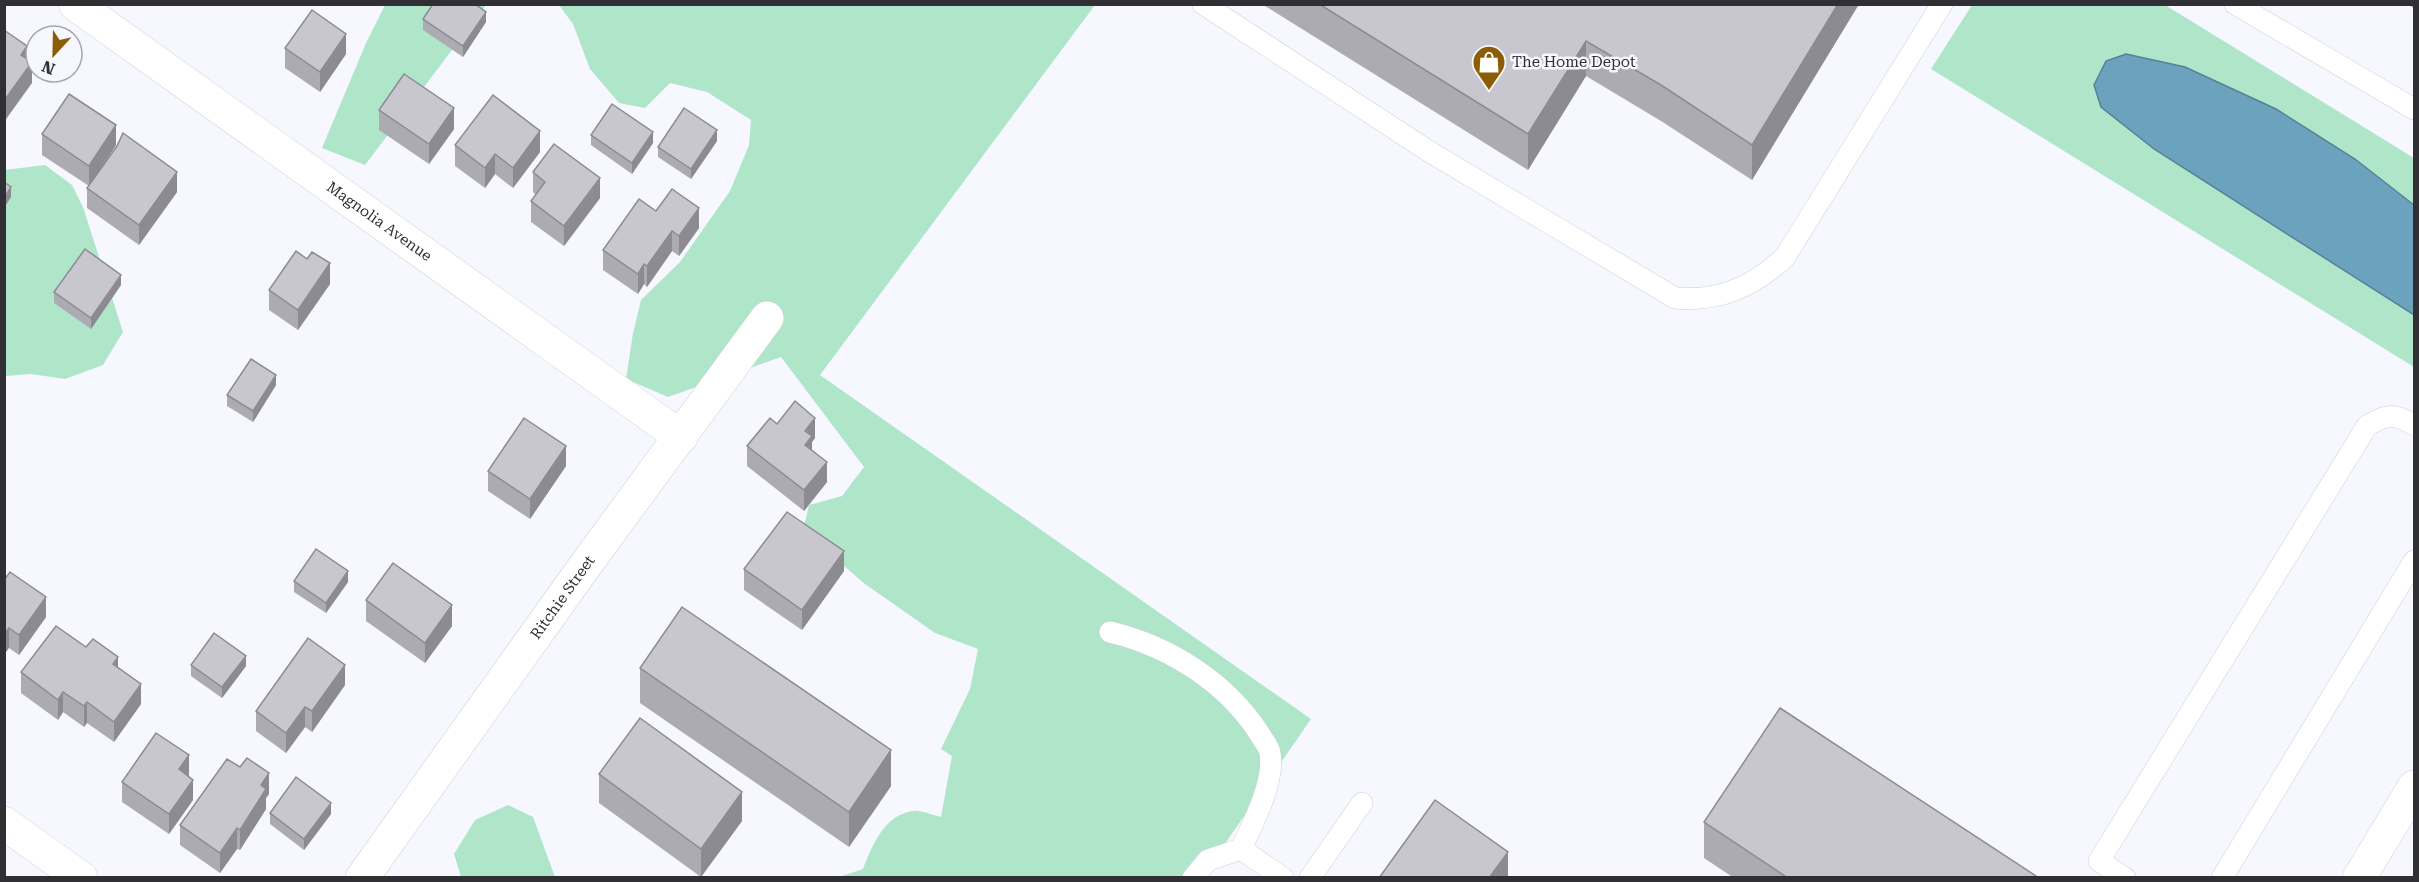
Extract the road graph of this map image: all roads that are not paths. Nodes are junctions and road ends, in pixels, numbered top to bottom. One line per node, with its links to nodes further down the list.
1 (75, 4): 8 (street, Magnolia Avenue)
2 (1203, 4): 3 (lane)
3 (1942, 4)
4 (2235, 4): 5 (lane)
5 (2415, 109)
6 (767, 318): 8 (street, Ritchie Street)
7 (2415, 425): 20 (lane)
8 (681, 437): 16 (street, Ritchie Street)
9 (2415, 561): 21 (lane)
10 (1110, 632): 14 (lane)
11 (2415, 788): 22 (street)
12 (1362, 803): 19 (lane)
13 (4, 823): 15 (street)
14 (1241, 849): 17 (lane); 18 (lane)
15 (81, 878)
16 (362, 878)
17 (1193, 878)
18 (1283, 878)
19 (1310, 878)
20 (2125, 878)
21 (2222, 878)
22 (2359, 878)

